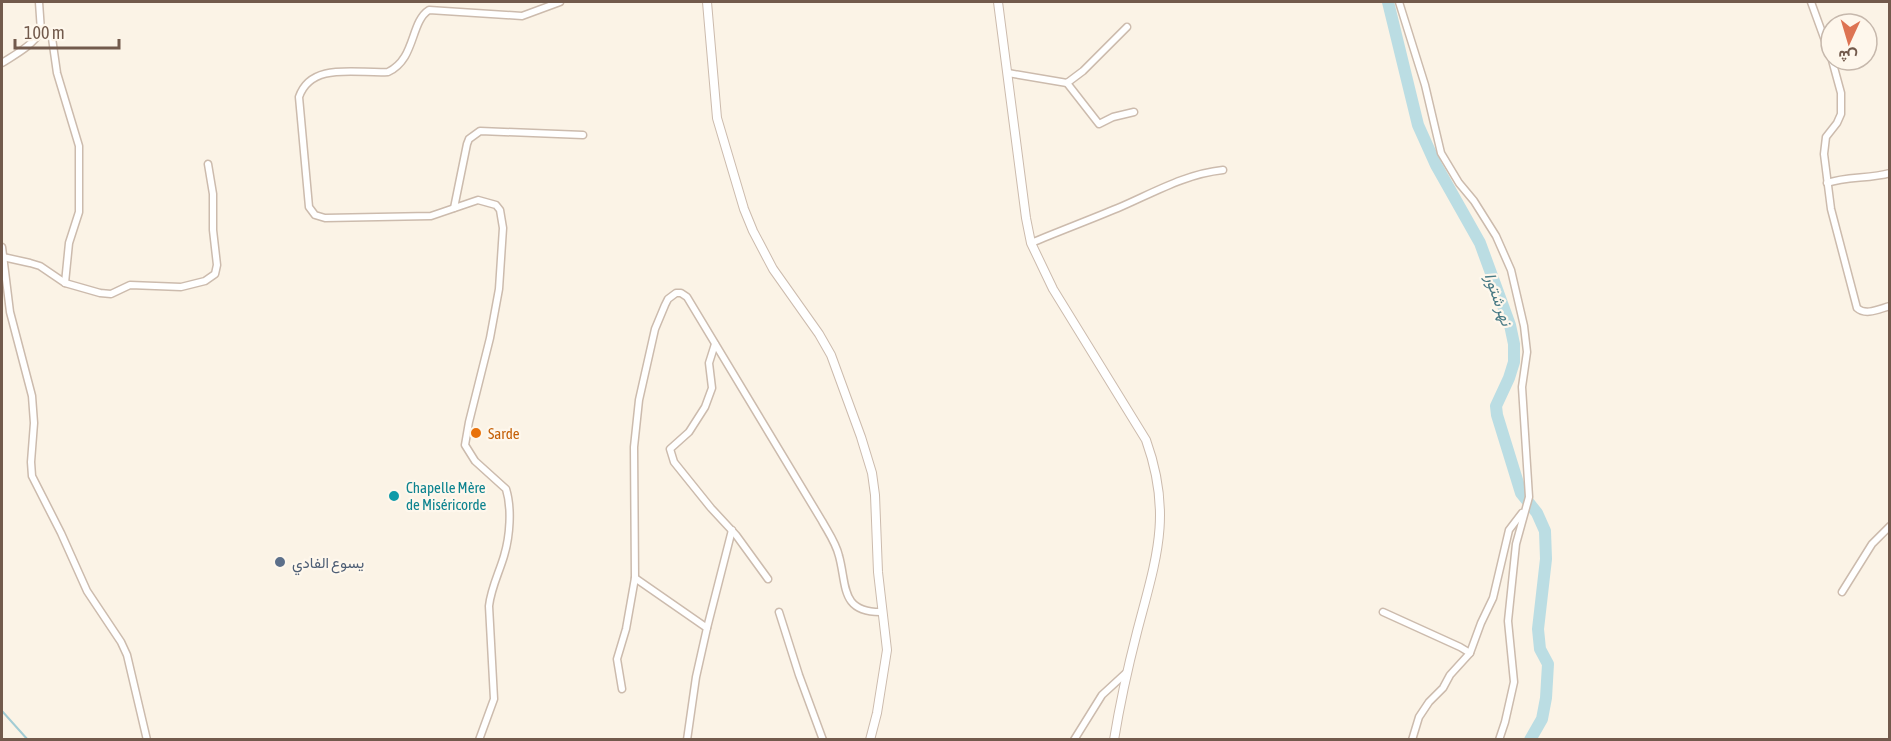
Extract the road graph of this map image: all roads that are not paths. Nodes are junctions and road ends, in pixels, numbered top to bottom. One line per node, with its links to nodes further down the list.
1 (39, 2): 9 (street)
2 (560, 2): 20 (street)
3 (706, 2): 34 (street)
4 (998, 2): 12 (street)
5 (1399, 2): 27 (street)
6 (1811, 2): 7 (street)
7 (1819, 25)
8 (1127, 27): 13 (street)
9 (41, 31): 10 (street); 24 (street)
10 (2, 63)
11 (1835, 72): 19 (street)
12 (1008, 73): 13 (street); 21 (street)
13 (1067, 83): 14 (street)
14 (1134, 112)
15 (583, 135): 20 (street)
16 (208, 164): 24 (street)
17 (1223, 170): 21 (street)
18 (1890, 173): 19 (street)
19 (1827, 183): 25 (street)
20 (454, 208): 41 (street)
21 (1031, 243): 38 (street)
22 (2, 247): 23 (street)
23 (3, 257): 24 (street); 40 (street)
24 (65, 284)
25 (1890, 306)
26 (715, 344): 29 (street); 30 (street); 34 (street)
27 (1526, 507): 37 (street); 48 (street)
28 (1890, 526): 32 (street)
29 (732, 530): 31 (street); 36 (street)
30 (635, 578): 36 (street); 39 (street)
31 (768, 579)
32 (1842, 591)
33 (779, 612): 43 (street)
34 (882, 612): 44 (street)
35 (1383, 612): 37 (street)
36 (707, 628): 42 (street)
37 (1470, 653): 47 (street)
38 (1128, 672): 45 (street); 46 (street)
39 (622, 690)
40 (147, 740)
41 (479, 740)
42 (687, 740)
43 (823, 740)
44 (870, 740)
45 (1074, 740)
46 (1114, 740)
47 (1412, 740)
48 (1499, 740)

